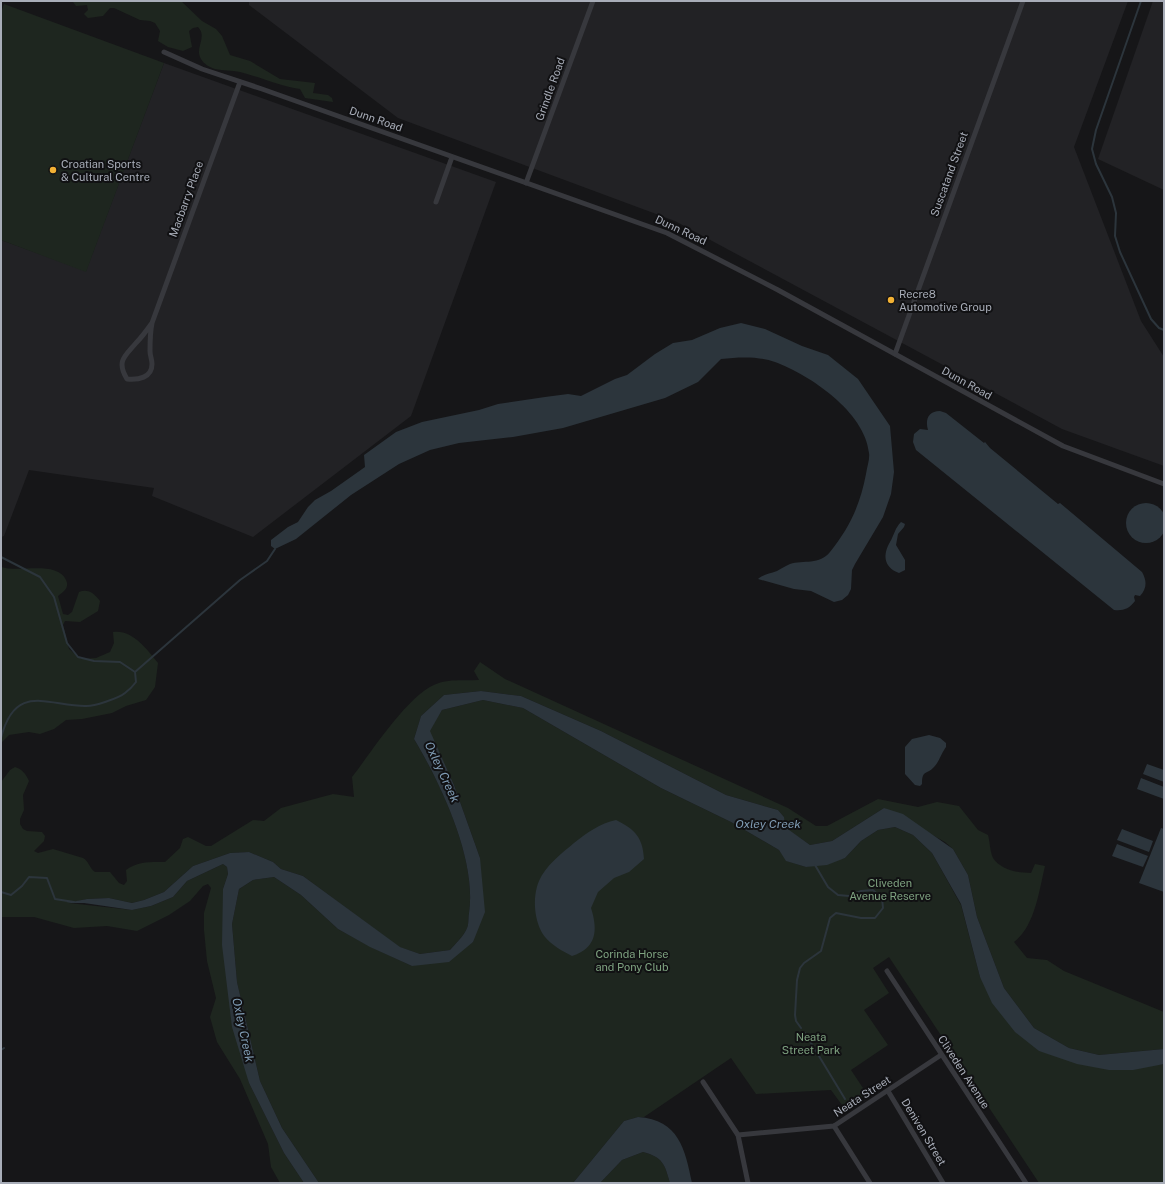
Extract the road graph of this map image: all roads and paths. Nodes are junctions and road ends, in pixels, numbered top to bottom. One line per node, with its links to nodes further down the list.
1 (593, 1): 6 (street, Grindle Road)
2 (1023, 1): 9 (street, Suscatand Street)
3 (164, 52): 4 (street, Dunn Road)
4 (240, 82): 5 (street, Dunn Road); 8 (street, Macbarry Place)
5 (452, 157): 6 (street, Dunn Road); 7 (street)
6 (526, 183): 9 (street, Dunn Road)
7 (436, 202)
8 (152, 323): 8 (street, Macbarry Place)
9 (895, 354): 10 (street, Dunn Road)
10 (1164, 484)
11 (887, 971): 12 (street, Cliveden Avenue)
12 (941, 1055): 14 (street, Neata Street); 20 (street, Cliveden Avenue)
13 (703, 1082): 16 (street)
14 (888, 1091): 15 (street, Neata Street); 19 (street, Deniven Street)
15 (834, 1126): 16 (street, Neata Street); 18 (street)
16 (738, 1135): 17 (street)
17 (748, 1183)
18 (870, 1183)
19 (943, 1183)
20 (1026, 1183)

